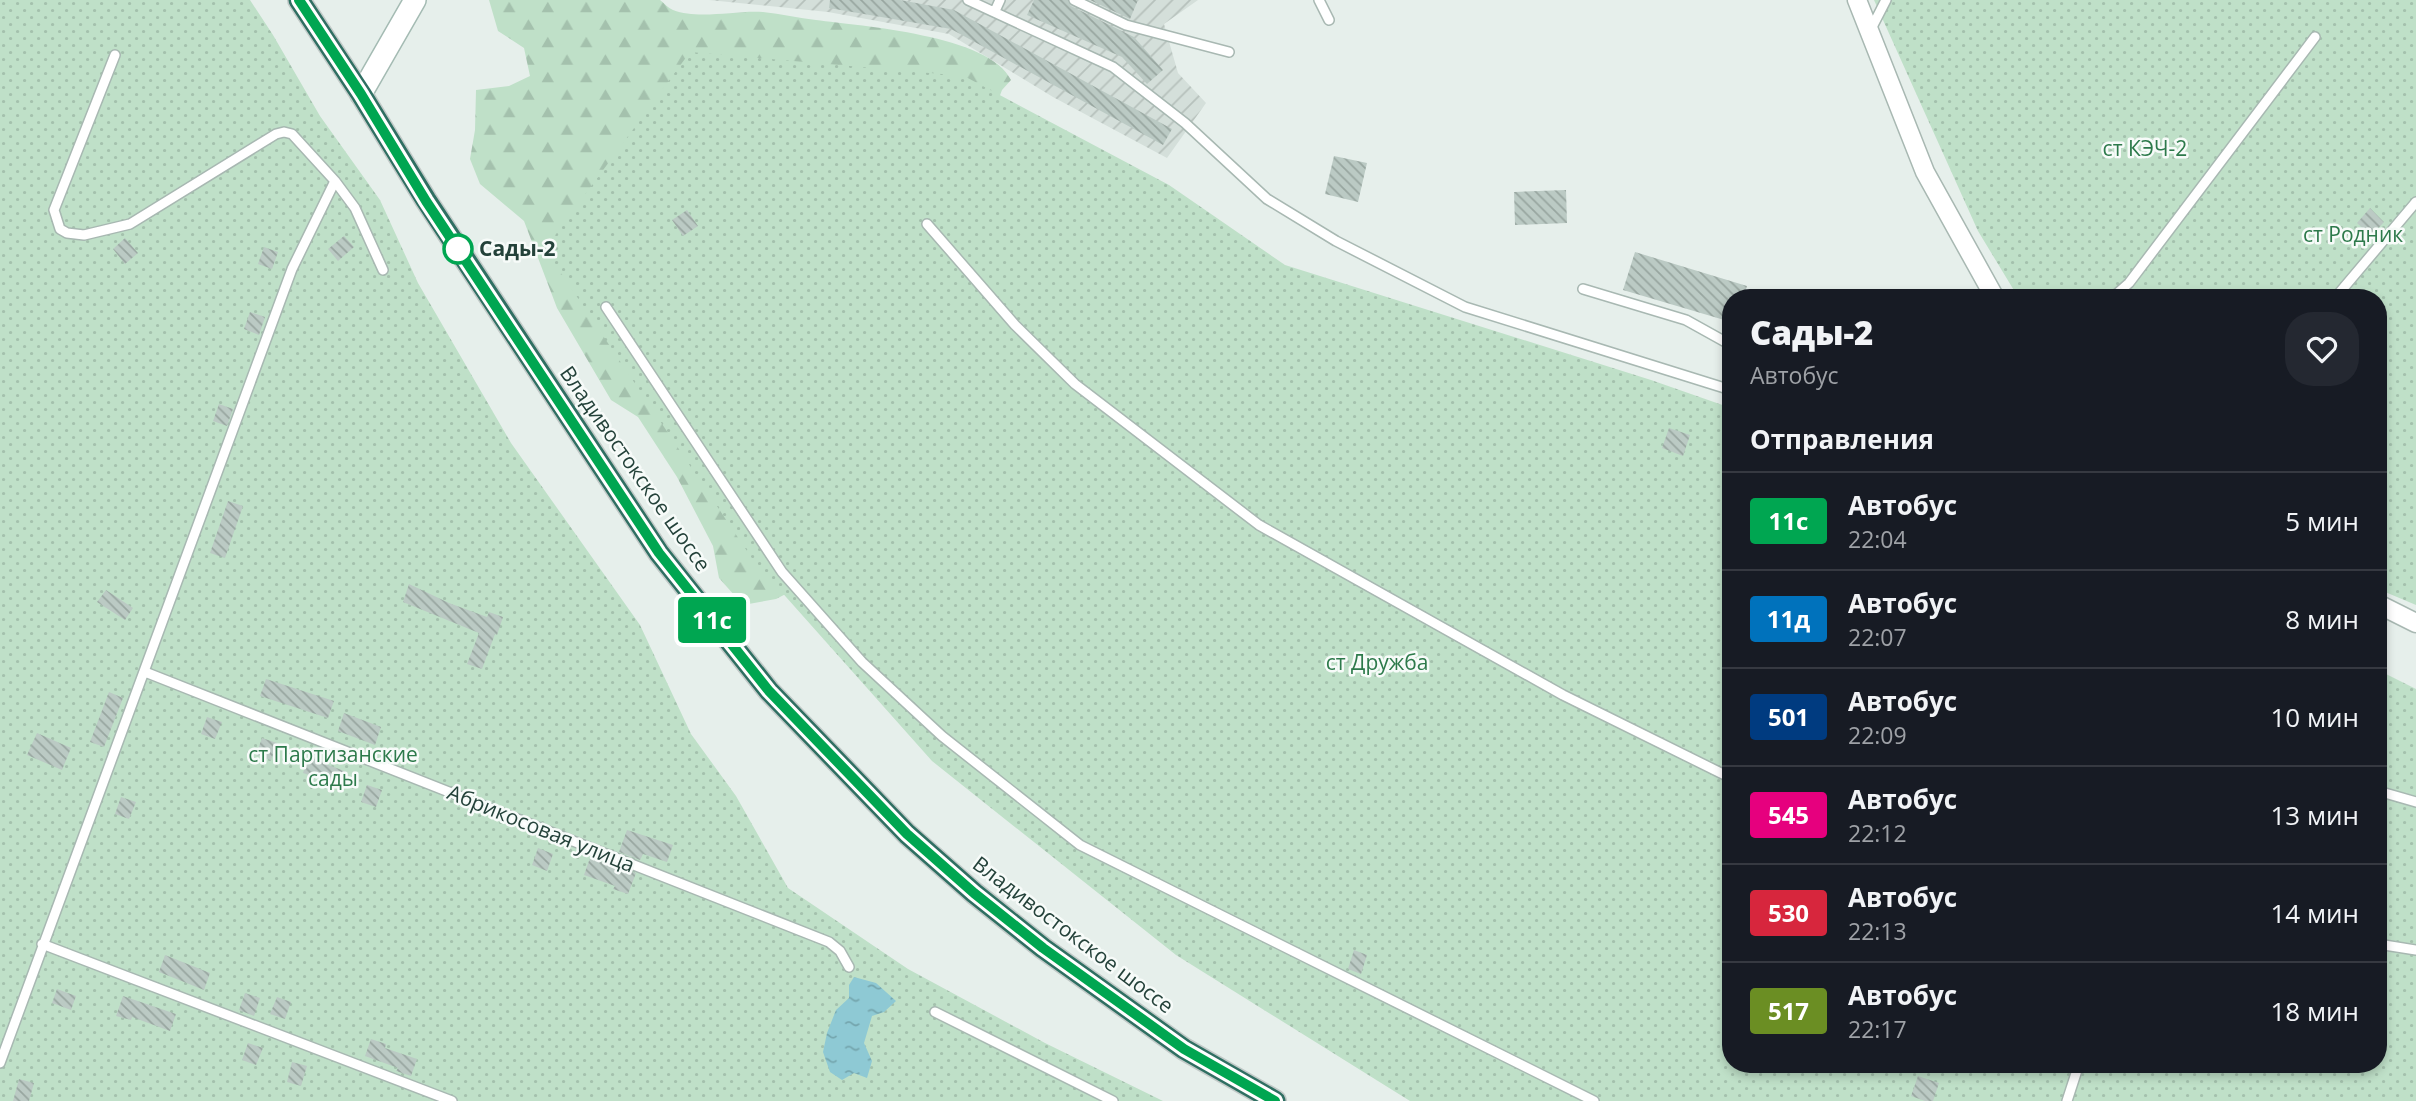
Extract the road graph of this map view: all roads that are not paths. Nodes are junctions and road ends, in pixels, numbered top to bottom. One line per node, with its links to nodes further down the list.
1 (299, 0): 15 (highway, Владивостокское шоссе)
2 (415, 0): 15 (street)
3 (968, 0): 9 (lane)
4 (1000, 0): 9 (lane)
5 (1074, 0): 13 (lane)
6 (1319, 0): 10 (lane)
7 (1857, 0): 11 (street)
8 (1886, 0): 11 (lane)
9 (995, 11): 26 (lane)
10 (1329, 20)
11 (1870, 31): 21 (street)
12 (2315, 37): 22 (lane)
13 (1229, 52)
14 (115, 55): 16 (lane)
15 (361, 94): 42 (highway, Владивостокское шоссе)
16 (335, 181): 19 (lane); 29 (lane)
17 (2416, 202): 23 (lane)
18 (928, 224): 30 (lane)
19 (383, 270)
20 (1583, 289): 25 (lane)
21 (1990, 289)
22 (2122, 289)
23 (2342, 289)
24 (606, 307): 43 (lane)
25 (1722, 340)
26 (1722, 387)
27 (2387, 608): 28 (street)
28 (2416, 623)
29 (145, 672): 33 (lane); 36 (lane, Абрикосовая улица)
30 (1722, 774)
31 (2387, 794): 32 (lane)
32 (2416, 802)
33 (42, 944): 38 (lane); 40 (lane)
34 (2387, 945): 35 (lane)
35 (2416, 950)
36 (849, 967)
37 (935, 1012): 41 (lane)
38 (0, 1063)
39 (2076, 1073): 44 (lane)
40 (452, 1101)
41 (1113, 1101)
42 (1275, 1101)
43 (1594, 1101)
44 (2067, 1101)

